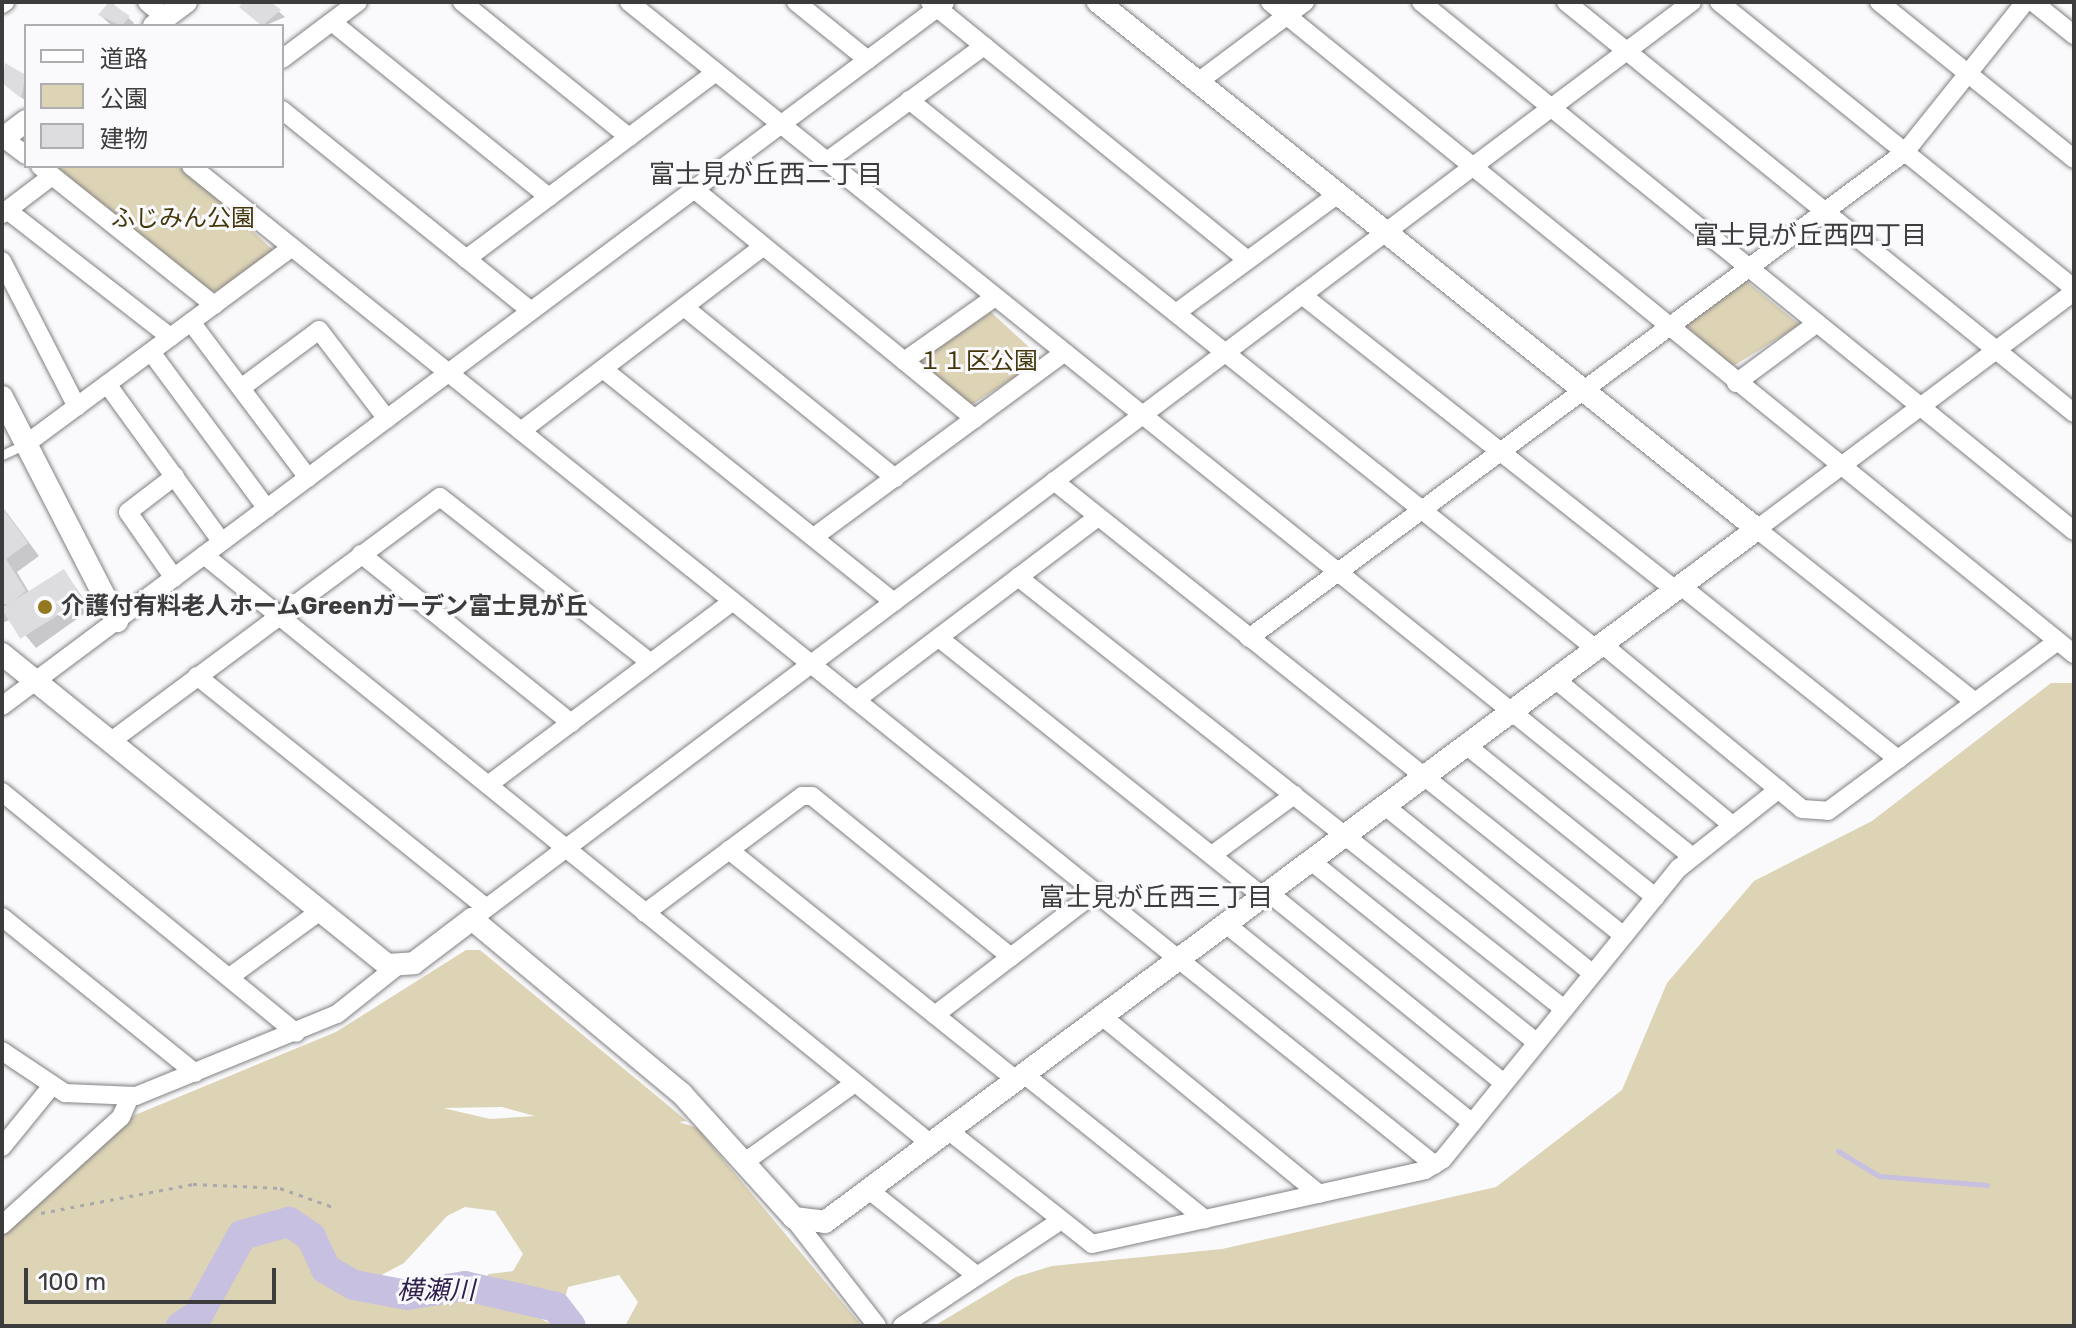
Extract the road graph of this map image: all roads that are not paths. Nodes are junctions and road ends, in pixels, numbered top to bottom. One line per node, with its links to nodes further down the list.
1 (147, 2): 19 (street)
2 (186, 2): 19 (street)
3 (358, 2): 20 (street)
4 (462, 2): 34 (street)
5 (629, 2): 26 (street)
6 (796, 2): 25 (street)
7 (1098, 2): 28 (street)
8 (1270, 2): 18 (street)
9 (1305, 2): 18 (street)
10 (1421, 2): 30 (street)
11 (1566, 2): 23 (street)
12 (1692, 2): 23 (street)
13 (1719, 2): 36 (street)
14 (1879, 2): 27 (street)
15 (2025, 2): 27 (street)
16 (2033, 2): 21 (street)
17 (937, 4): 22 (street); 25 (street)
18 (1287, 16): 28 (street); 40 (street)
19 (160, 22)
20 (332, 22): 24 (street); 45 (street)
21 (2074, 35)
22 (984, 46): 29 (street); 52 (street)
23 (1626, 51): 30 (street); 46 (street)
24 (284, 58)
25 (868, 60): 33 (street)
26 (716, 72): 33 (street); 34 (street)
27 (1968, 73): 36 (street); 38 (street)
28 (1198, 82): 44 (street)
29 (909, 100): 39 (street); 61 (street)
30 (1551, 108): 40 (street); 54 (street)
31 (284, 112): 51 (street)
32 (24, 122): 35 (street)
33 (781, 125): 39 (street); 43 (street)
34 (629, 137): 45 (street)
35 (2, 138): 37 (street)
36 (1905, 152): 46 (street); 55 (street)
37 (24, 154)
38 (2074, 159)
39 (827, 161): 57 (street)
40 (1472, 167): 48 (street); 64 (street)
41 (193, 168): 50 (street)
42 (46, 171): 47 (street); 58 (street)
43 (694, 189): 49 (street); 60 (street)
44 (1338, 194): 48 (street); 52 (street)
45 (549, 197): 51 (street)
46 (1824, 211): 54 (street); 66 (street)
47 (5, 212): 65 (street)
48 (1386, 232): 56 (street); 76 (street)
49 (764, 246): 59 (street); 70 (street)
50 (292, 247): 58 (street); 72 (street)
51 (466, 259): 60 (street)
52 (1248, 260): 61 (street)
53 (2, 261): 78 (street)
54 (1749, 267): 63 (street); 64 (street)
55 (2074, 290): 66 (street)
56 (1302, 295): 69 (street); 86 (street)
57 (995, 297): 68 (street); 70 (street)
58 (214, 305): 62 (street)
59 (684, 307): 71 (street); 91 (street)
60 (531, 311): 72 (street)
61 (1176, 313): 69 (street)
62 (191, 322): 65 (street); 75 (street)
63 (1817, 323): 73 (street); 79 (street)
64 (1668, 327): 73 (street); 76 (street)
65 (170, 337): 67 (street)
66 (1996, 350): 79 (street); 80 (street)
67 (151, 352): 74 (street); 93 (street)
68 (1064, 353): 81 (street); 83 (street)
69 (1225, 353): 81 (street); 94 (street)
70 (904, 361): 83 (street)
71 (603, 369): 84 (street); 98 (street)
72 (449, 373): 82 (street); 84 (street)
73 (1736, 383): 88 (street)
74 (107, 384): 78 (street); 89 (street)
75 (241, 388): 82 (street); 90 (street)
76 (1583, 390): 86 (street); 96 (street)
77 (2, 397): 85 (street)
78 (77, 407): 85 (street)
79 (1920, 407): 88 (street); 97 (street)
80 (2074, 413)
81 (1142, 416): 92 (street); 102 (street)
82 (387, 419): 90 (street)
83 (975, 419): 91 (street)
84 (521, 431): 106 (street)
85 (26, 444): 87 (lane); 109 (street)
86 (1500, 452): 94 (street); 105 (street)
87 (2, 455)
88 (1839, 467): 96 (street); 112 (street)
89 (175, 476): 99 (street); 104 (street)
90 (308, 478): 93 (street)
91 (895, 478): 98 (street)
92 (1054, 481): 95 (street); 107 (street)
93 (267, 509): 99 (street)
94 (1422, 510): 102 (street); 113 (street)
95 (1098, 517): 103 (street); 111 (street)
96 (1757, 529): 105 (street); 122 (street)
97 (2074, 531)
98 (814, 537): 107 (street)
99 (222, 542): 101 (street)
100 (361, 554): 108 (street); 116 (street); 125 (street)
101 (204, 555): 104 (street); 108 (street)
102 (1337, 573): 111 (street); 124 (street)
103 (1018, 577): 110 (street); 133 (street)
104 (174, 578): 109 (street)
105 (1678, 588): 113 (street); 128 (street)
106 (733, 601): 116 (street); 117 (street)
107 (894, 602): 117 (street)
108 (279, 615): 118 (street); 130 (street)
109 (117, 621): 120 (street)
110 (939, 638): 121 (street); 139 (street)
111 (1249, 638): 129 (street)
112 (2056, 642): 115 (street); 122 (street)
113 (1599, 647): 119 (street); 131 (street)
114 (2, 654): 120 (street)
115 (2074, 654)
116 (651, 663): 125 (street)
117 (811, 664): 121 (street); 137 (street)
118 (197, 676): 126 (street); 147 (street)
119 (1555, 679): 124 (street); 135 (street)
120 (35, 681): 123 (street); 126 (street)
121 (856, 700): 142 (street)
122 (1975, 702): 128 (street)
123 (2, 706)
124 (1510, 713): 127 (street); 140 (street)
125 (571, 723): 130 (street)
126 (110, 742): 145 (street)
127 (1466, 745): 129 (street); 144 (street)
128 (1898, 759): 131 (street)
129 (1424, 777): 134 (street); 150 (street)
130 (488, 785): 137 (street)
131 (1779, 789): 135 (street)
132 (2, 792): 155 (street)
133 (1294, 795): 136 (street); 139 (street)
134 (1385, 806): 136 (street); 154 (street)
135 (1732, 825): 140 (street)
136 (1346, 835): 141 (street); 156 (street)
137 (566, 849): 146 (street); 147 (street)
138 (729, 850): 146 (street); 151 (street); 157 (street)
139 (1212, 855): 143 (street)
140 (1691, 856): 144 (street)
141 (1311, 861): 143 (street); 160 (street)
142 (1096, 892): 151 (street); 152 (street)
143 (1266, 895): 149 (street); 165 (street)
144 (1655, 897): 150 (street)
145 (320, 911): 153 (street); 155 (street)
146 (645, 913): 164 (street)
147 (480, 914): 153 (street); 171 (street)
148 (2, 917): 162 (street)
149 (1227, 925): 152 (street); 168 (street)
150 (1624, 936): 154 (street)
151 (1011, 957): 157 (street)
152 (1181, 960): 158 (street); 172 (street)
153 (396, 967): 159 (street)
154 (1593, 974): 156 (street)
155 (231, 976): 159 (street)
156 (1564, 1009): 160 (street)
157 (935, 1015): 163 (street)
158 (1103, 1017): 163 (street); 174 (street)
159 (296, 1033): 162 (street)
160 (1537, 1043): 165 (street)
161 (2, 1051): 166 (street)
162 (195, 1073): 167 (street)
163 (1021, 1078): 169 (street); 176 (street)
164 (855, 1083): 169 (street); 171 (street)
165 (1504, 1083): 168 (street)
166 (51, 1087): 167 (street); 170 (street)
167 (130, 1097): 178 (street)
168 (1472, 1123): 172 (street)
169 (940, 1138): 173 (street); 177 (street)
170 (2, 1147)
171 (746, 1161): 175 (street)
172 (1435, 1165): 174 (street)
173 (869, 1190): 175 (street); 179 (street)
174 (1319, 1194): 176 (street)
175 (791, 1215): 180 (street)
176 (1205, 1219): 177 (street)
177 (1060, 1221): 179 (street)
178 (2, 1225)
179 (977, 1276): 181 (street)
180 (877, 1326)
181 (902, 1326)

